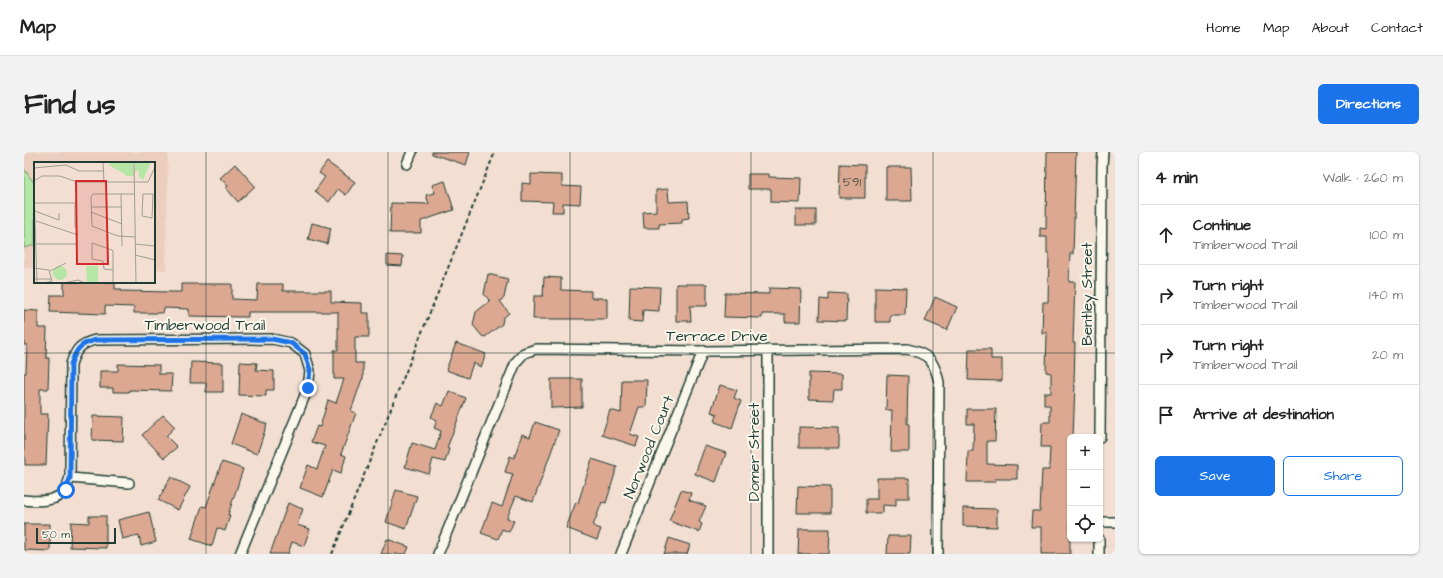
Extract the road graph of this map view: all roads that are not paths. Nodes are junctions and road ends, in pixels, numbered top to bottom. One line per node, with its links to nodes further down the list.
1 (412, 152): 3 (street)
2 (1103, 152): 6 (street, Bentley Street)
3 (407, 164)
4 (768, 350): 5 (street, Terrace Drive); 16 (street, Domer Street); 17 (street, Terrace Drive)
5 (703, 351): 14 (street, Terrace Drive); 15 (street, Norwood Court)
6 (1100, 434)
7 (70, 478): 8 (street); 9 (street, Timberwood Trail); 13 (street, Timberwood Trail)
8 (129, 483)
9 (24, 500)
10 (1103, 522): 11 (street)
11 (1115, 522)
12 (1099, 542): 18 (street)
13 (240, 554)
14 (438, 554)
15 (621, 554)
16 (768, 554)
17 (938, 554)
18 (1098, 554)

